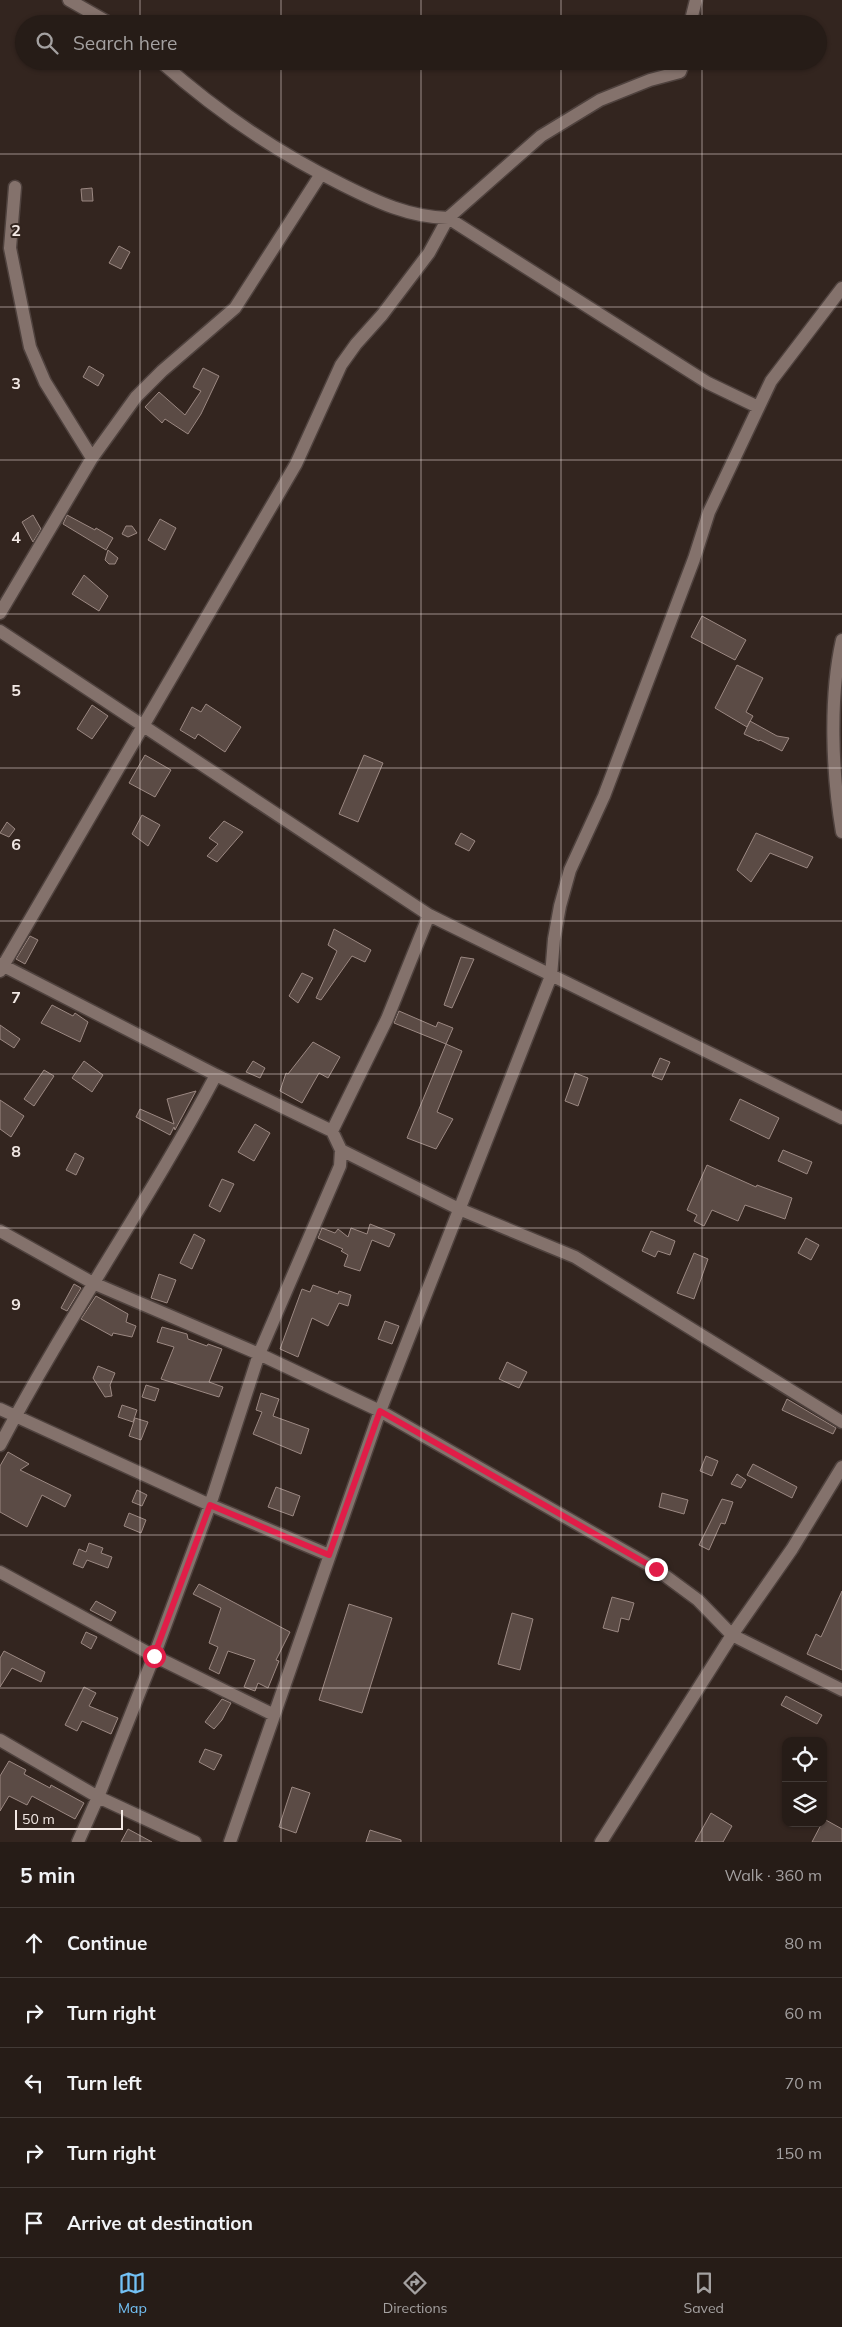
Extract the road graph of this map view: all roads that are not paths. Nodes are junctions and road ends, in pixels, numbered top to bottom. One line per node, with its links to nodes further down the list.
1 (69, 0): 3 (street)
2 (696, 0): 4 (street)
3 (95, 15)
4 (692, 15)
5 (170, 70): 7 (street)
6 (681, 70): 9 (street)
7 (321, 174): 9 (street); 12 (street)
8 (15, 187): 12 (street)
9 (448, 218): 11 (street); 16 (street)
10 (842, 288): 11 (street)
11 (758, 407): 20 (street)
12 (92, 458): 13 (street)
13 (0, 613)
14 (0, 630): 16 (street)
15 (842, 640): 17 (street)
16 (143, 726): 18 (street); 19 (street)
17 (842, 832)
18 (429, 915): 20 (street); 23 (street)
19 (1, 966): 21 (street)
20 (551, 976): 22 (street); 25 (street)
21 (216, 1075): 23 (street); 27 (street)
22 (842, 1118)
23 (332, 1130): 24 (street)
24 (342, 1150): 25 (street); 28 (street)
25 (459, 1209): 30 (street); 32 (street)
26 (0, 1231): 27 (street)
27 (93, 1283): 28 (street); 31 (street)
28 (260, 1354): 30 (street); 35 (street)
29 (0, 1410): 31 (street)
30 (380, 1411): 36 (street); 38 (street)
31 (14, 1417): 33 (street); 35 (street)
32 (842, 1422)
33 (0, 1444)
34 (842, 1467): 38 (street)
35 (210, 1505): 36 (street); 39 (street)
36 (329, 1555): 41 (street)
37 (0, 1572): 39 (street)
38 (732, 1635): 40 (street); 47 (street)
39 (154, 1656): 41 (street); 43 (street)
40 (842, 1690)
41 (274, 1715): 46 (street)
42 (0, 1740): 43 (street)
43 (98, 1797): 44 (street); 45 (street)
44 (78, 1842)
45 (195, 1842)
46 (230, 1842)
47 (601, 1842)

